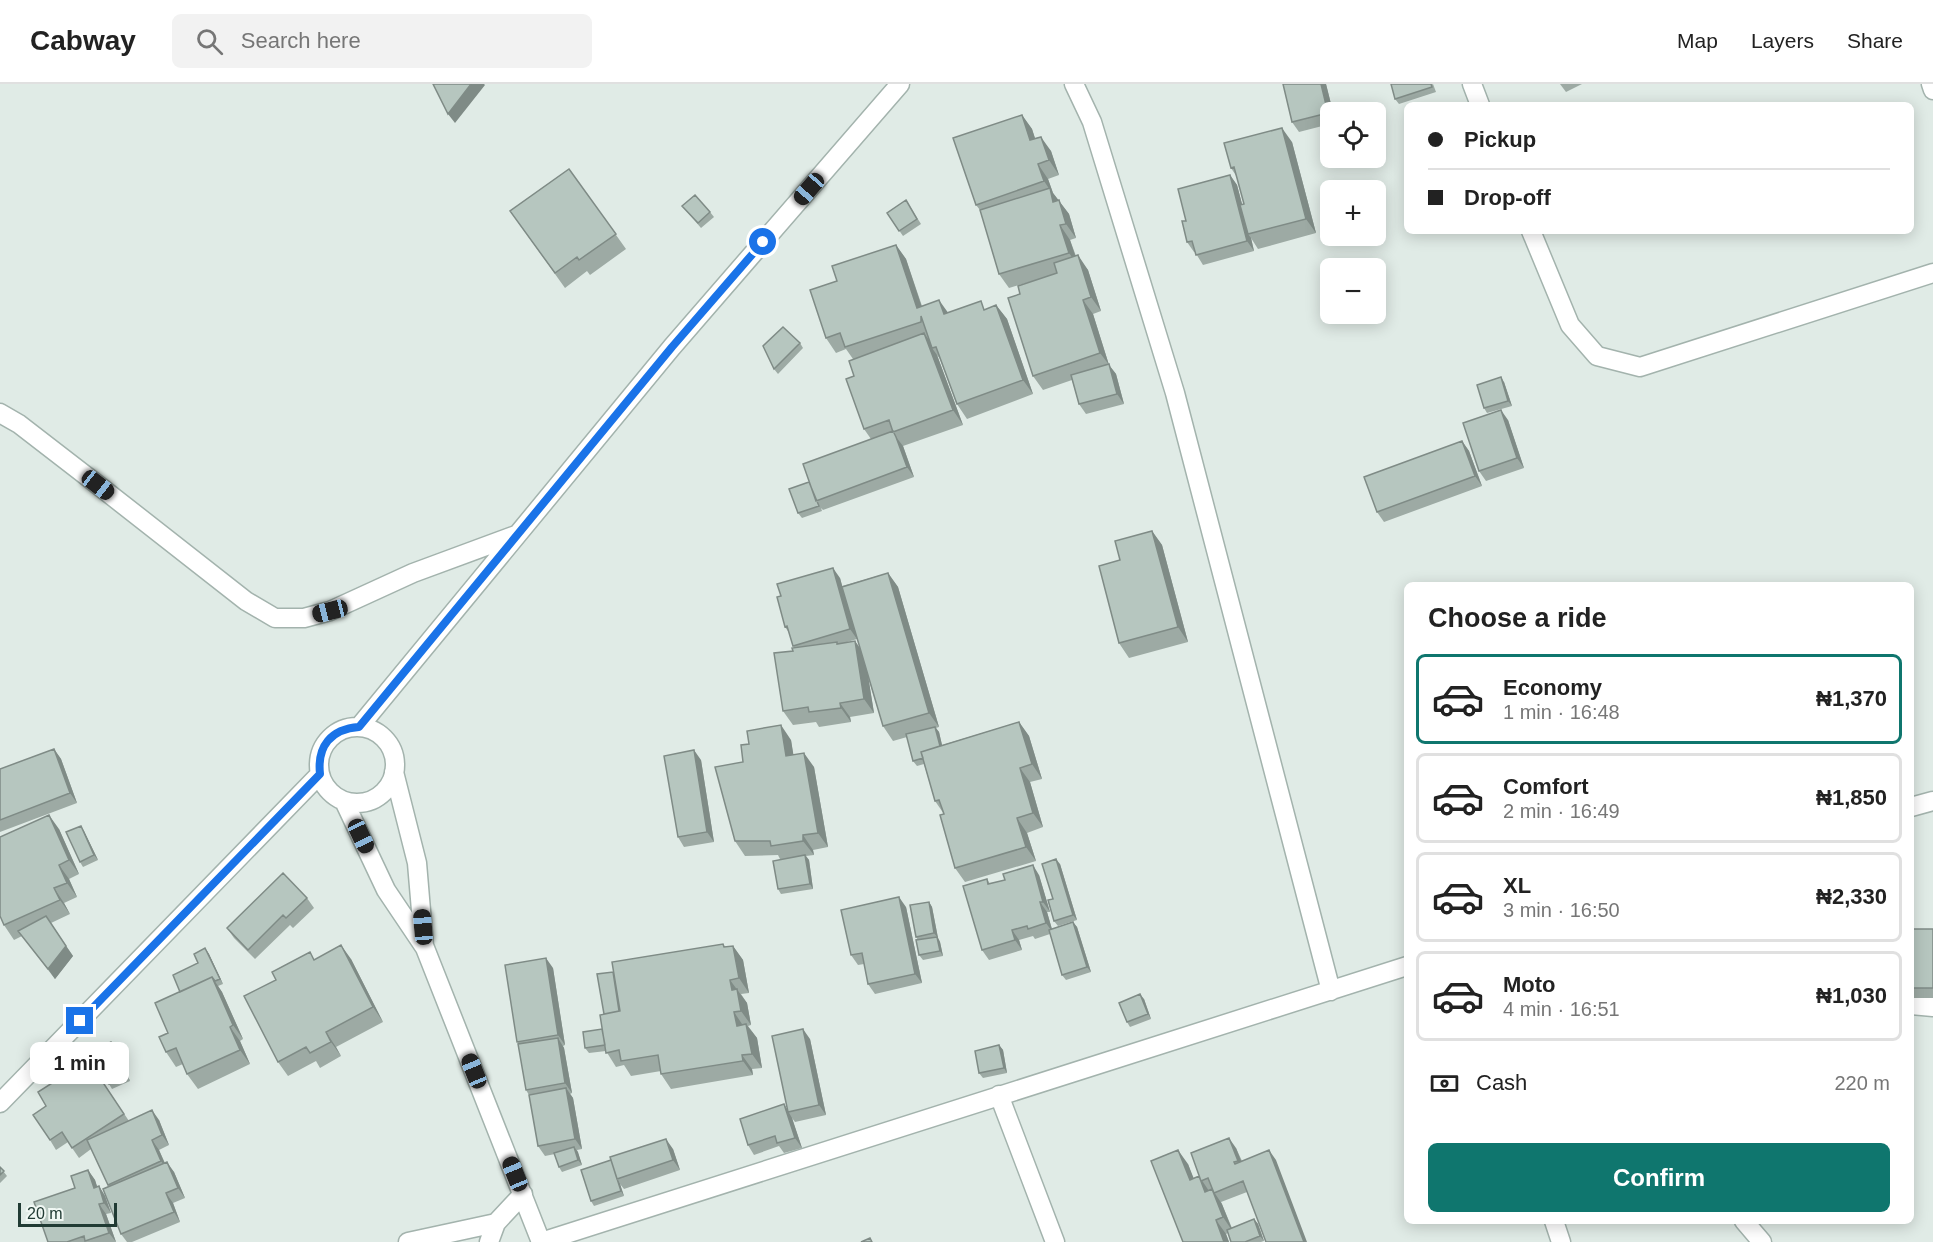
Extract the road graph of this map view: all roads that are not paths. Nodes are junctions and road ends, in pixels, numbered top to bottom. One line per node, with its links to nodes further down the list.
1 (900, 84): 10 (street)
2 (1074, 84): 19 (street)
3 (1472, 84): 6 (street)
4 (1931, 84): 5 (street)
5 (1933, 90)
6 (1479, 102)
7 (1533, 234): 8 (street)
8 (1933, 273)
9 (0, 413): 10 (street)
10 (518, 535): 11 (street)
11 (359, 727): 12 (street); 13 (street)
12 (394, 772): 14 (street); 17 (street)
13 (320, 774): 14 (street); 23 (street)
14 (344, 801): 17 (street)
15 (1933, 801): 16 (street)
16 (1914, 806)
17 (424, 948): 24 (street)
18 (1404, 967): 19 (street)
19 (1331, 991): 22 (street)
20 (1914, 1005): 21 (street)
21 (1933, 1007)
22 (999, 1095): 30 (street); 31 (street)
23 (0, 1103)
24 (523, 1194): 25 (street); 30 (street)
25 (496, 1223): 28 (street); 29 (street)
26 (1555, 1224): 32 (street)
27 (1747, 1224): 33 (street)
28 (408, 1242)
29 (489, 1242)
30 (541, 1242)
31 (1055, 1242)
32 (1561, 1242)
33 (1762, 1242)

